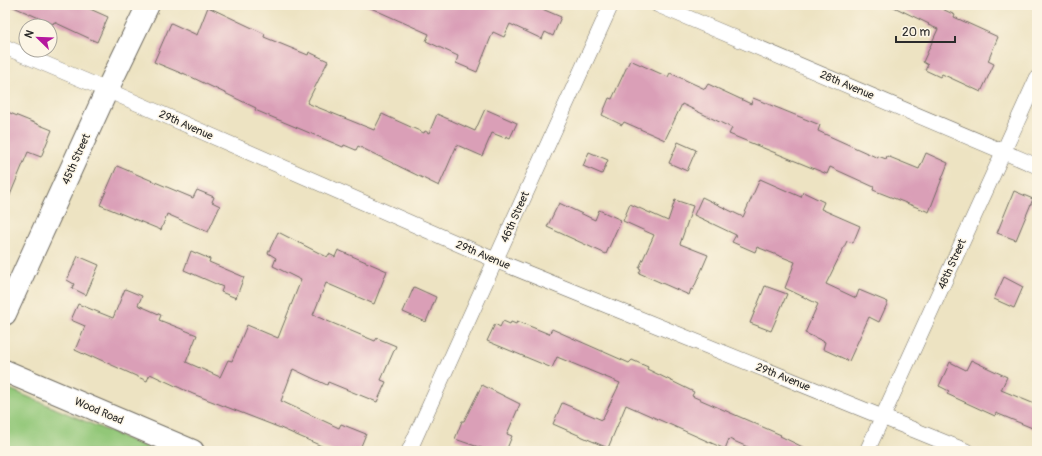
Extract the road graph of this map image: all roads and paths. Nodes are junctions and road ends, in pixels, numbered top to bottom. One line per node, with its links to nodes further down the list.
1 (148, 5): 6 (street, 45th Street)
2 (611, 5): 9 (street, 46th Street)
3 (658, 5): 7 (street, 28th Avenue)
4 (5, 47): 6 (street, 29th Avenue)
5 (1037, 78): 7 (street, 48th Street)
6 (107, 90): 9 (street, 29th Avenue); 10 (street, 45th Street)
7 (1003, 152): 8 (street, 28th Avenue); 12 (street, 48th Street)
8 (1037, 166)
9 (495, 260): 12 (street, 29th Avenue); 14 (street, 46th Street)
10 (5, 314)
11 (5, 371): 13 (street, Wood Road)
12 (883, 417): 15 (street, 48th Street); 16 (street, 29th Avenue)
13 (193, 451)
14 (409, 451)
15 (867, 451)
16 (966, 451)

